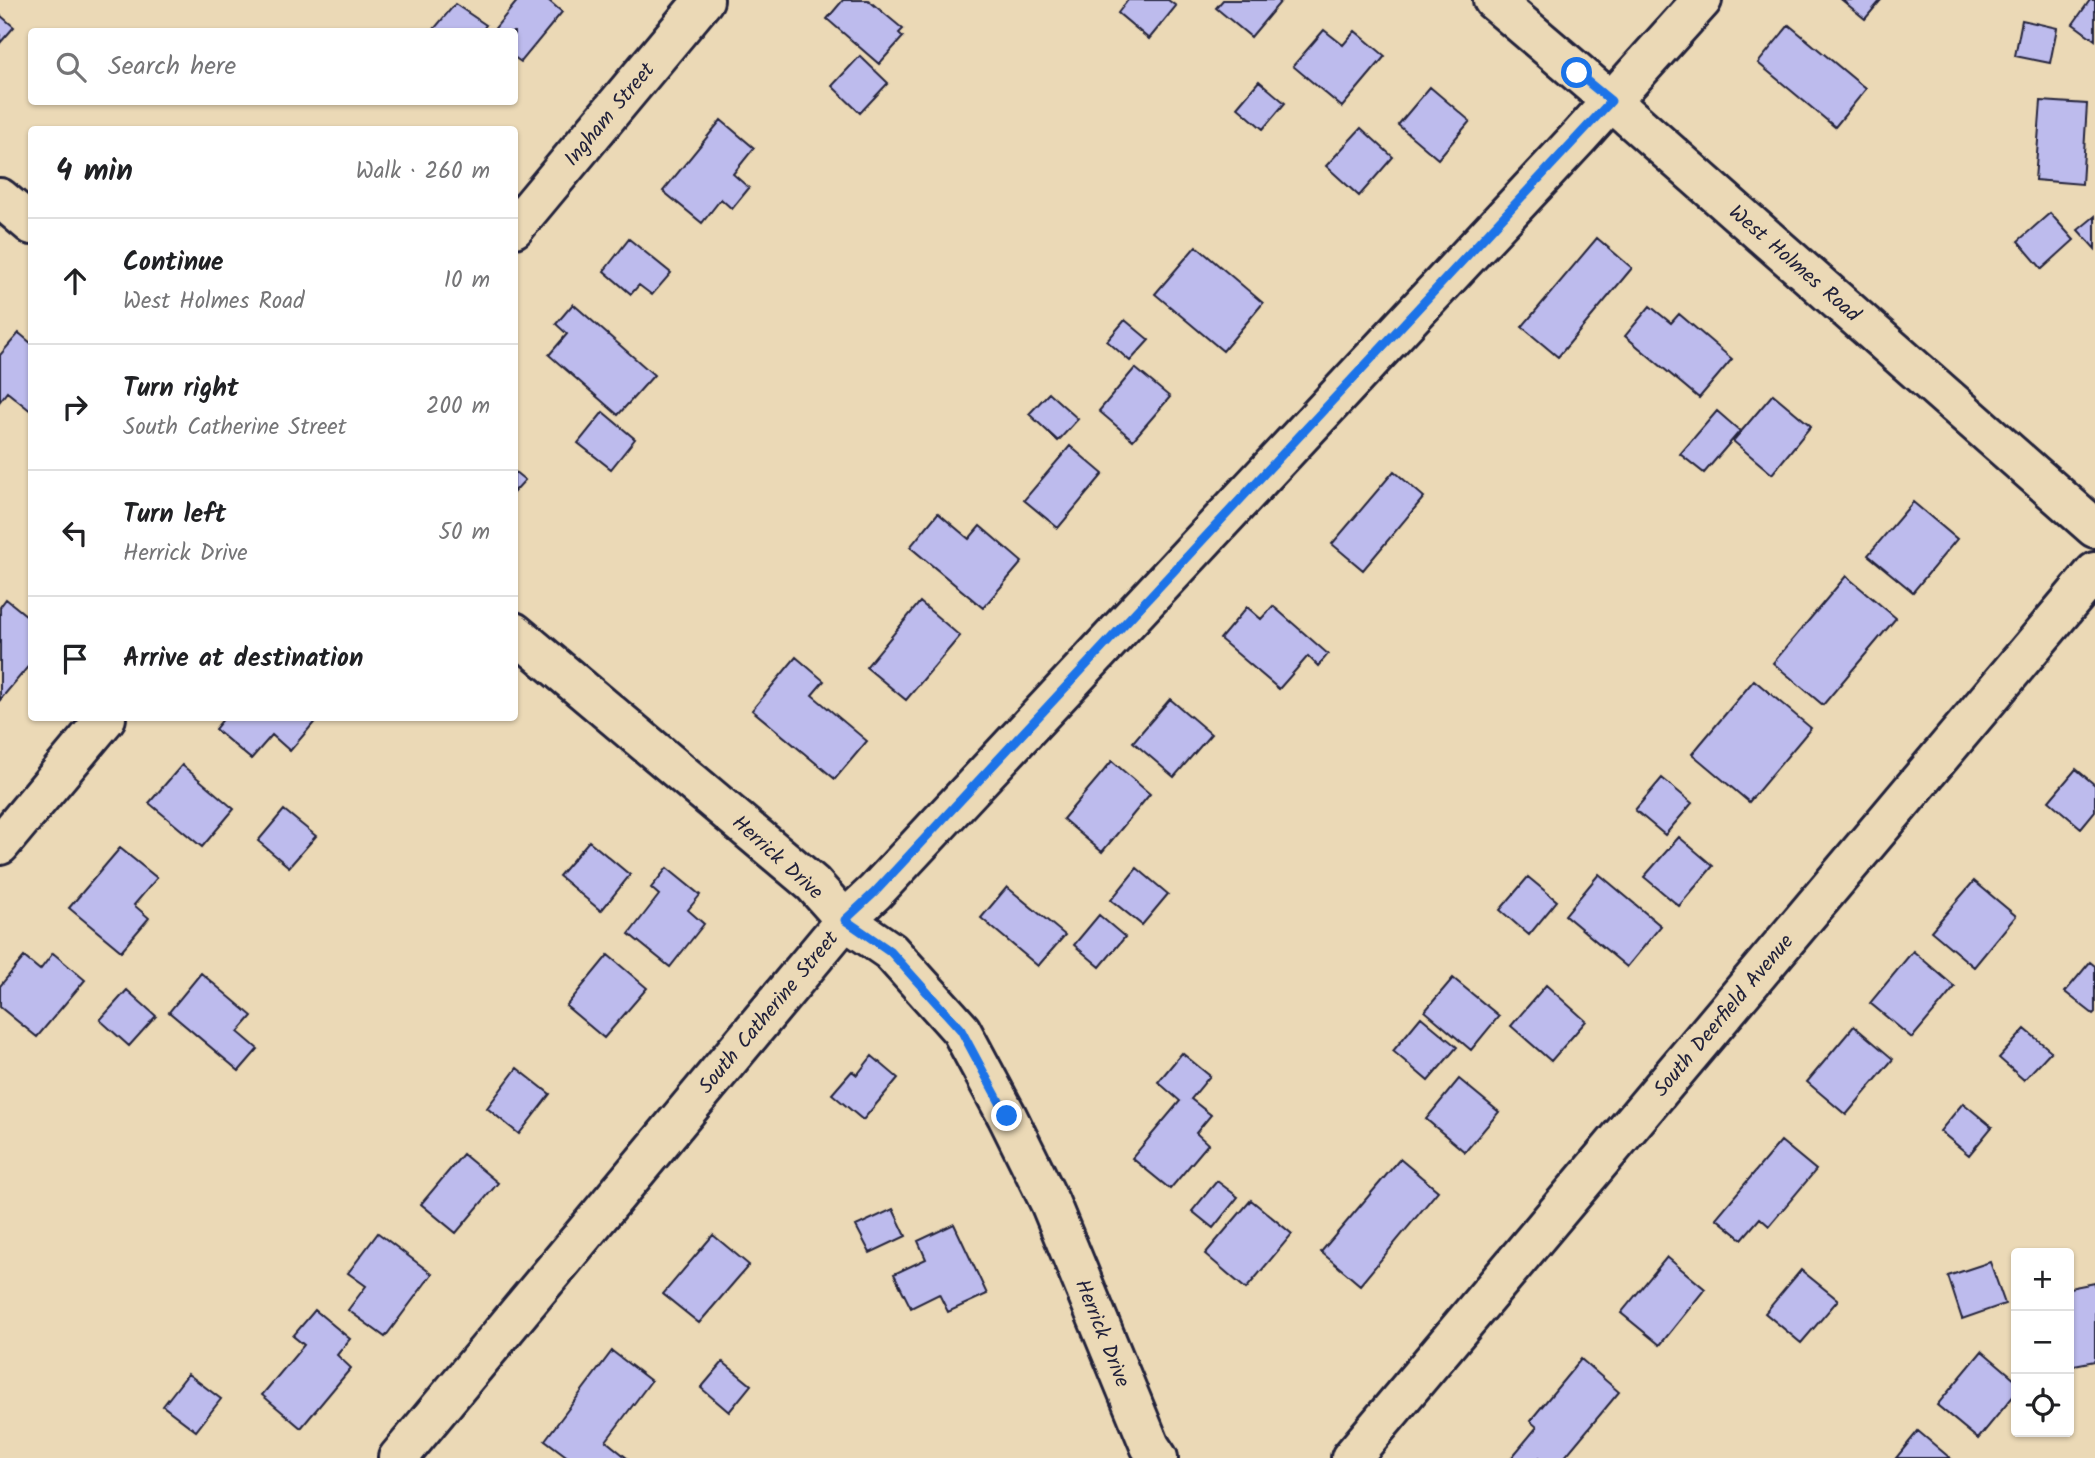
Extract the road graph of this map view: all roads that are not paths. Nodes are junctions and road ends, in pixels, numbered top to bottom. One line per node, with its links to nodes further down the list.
1 (704, 0): 7 (street, Ingham Street)
2 (1493, 0): 4 (street, West Holmes Road)
3 (1702, 0): 4 (street, South Catherine Street)
4 (1611, 101): 8 (street, West Holmes Road); 13 (street, South Catherine Street)
5 (0, 198): 6 (street)
6 (28, 222)
7 (518, 223)
8 (2095, 528)
9 (2095, 572): 16 (street, South Deerfield Avenue)
10 (518, 635): 13 (street, Herrick Drive)
11 (103, 721): 12 (street)
12 (0, 845)
13 (845, 920): 14 (street, South Catherine Street); 15 (street, Herrick Drive)
14 (398, 1458)
15 (1158, 1458)
16 (1351, 1458)

